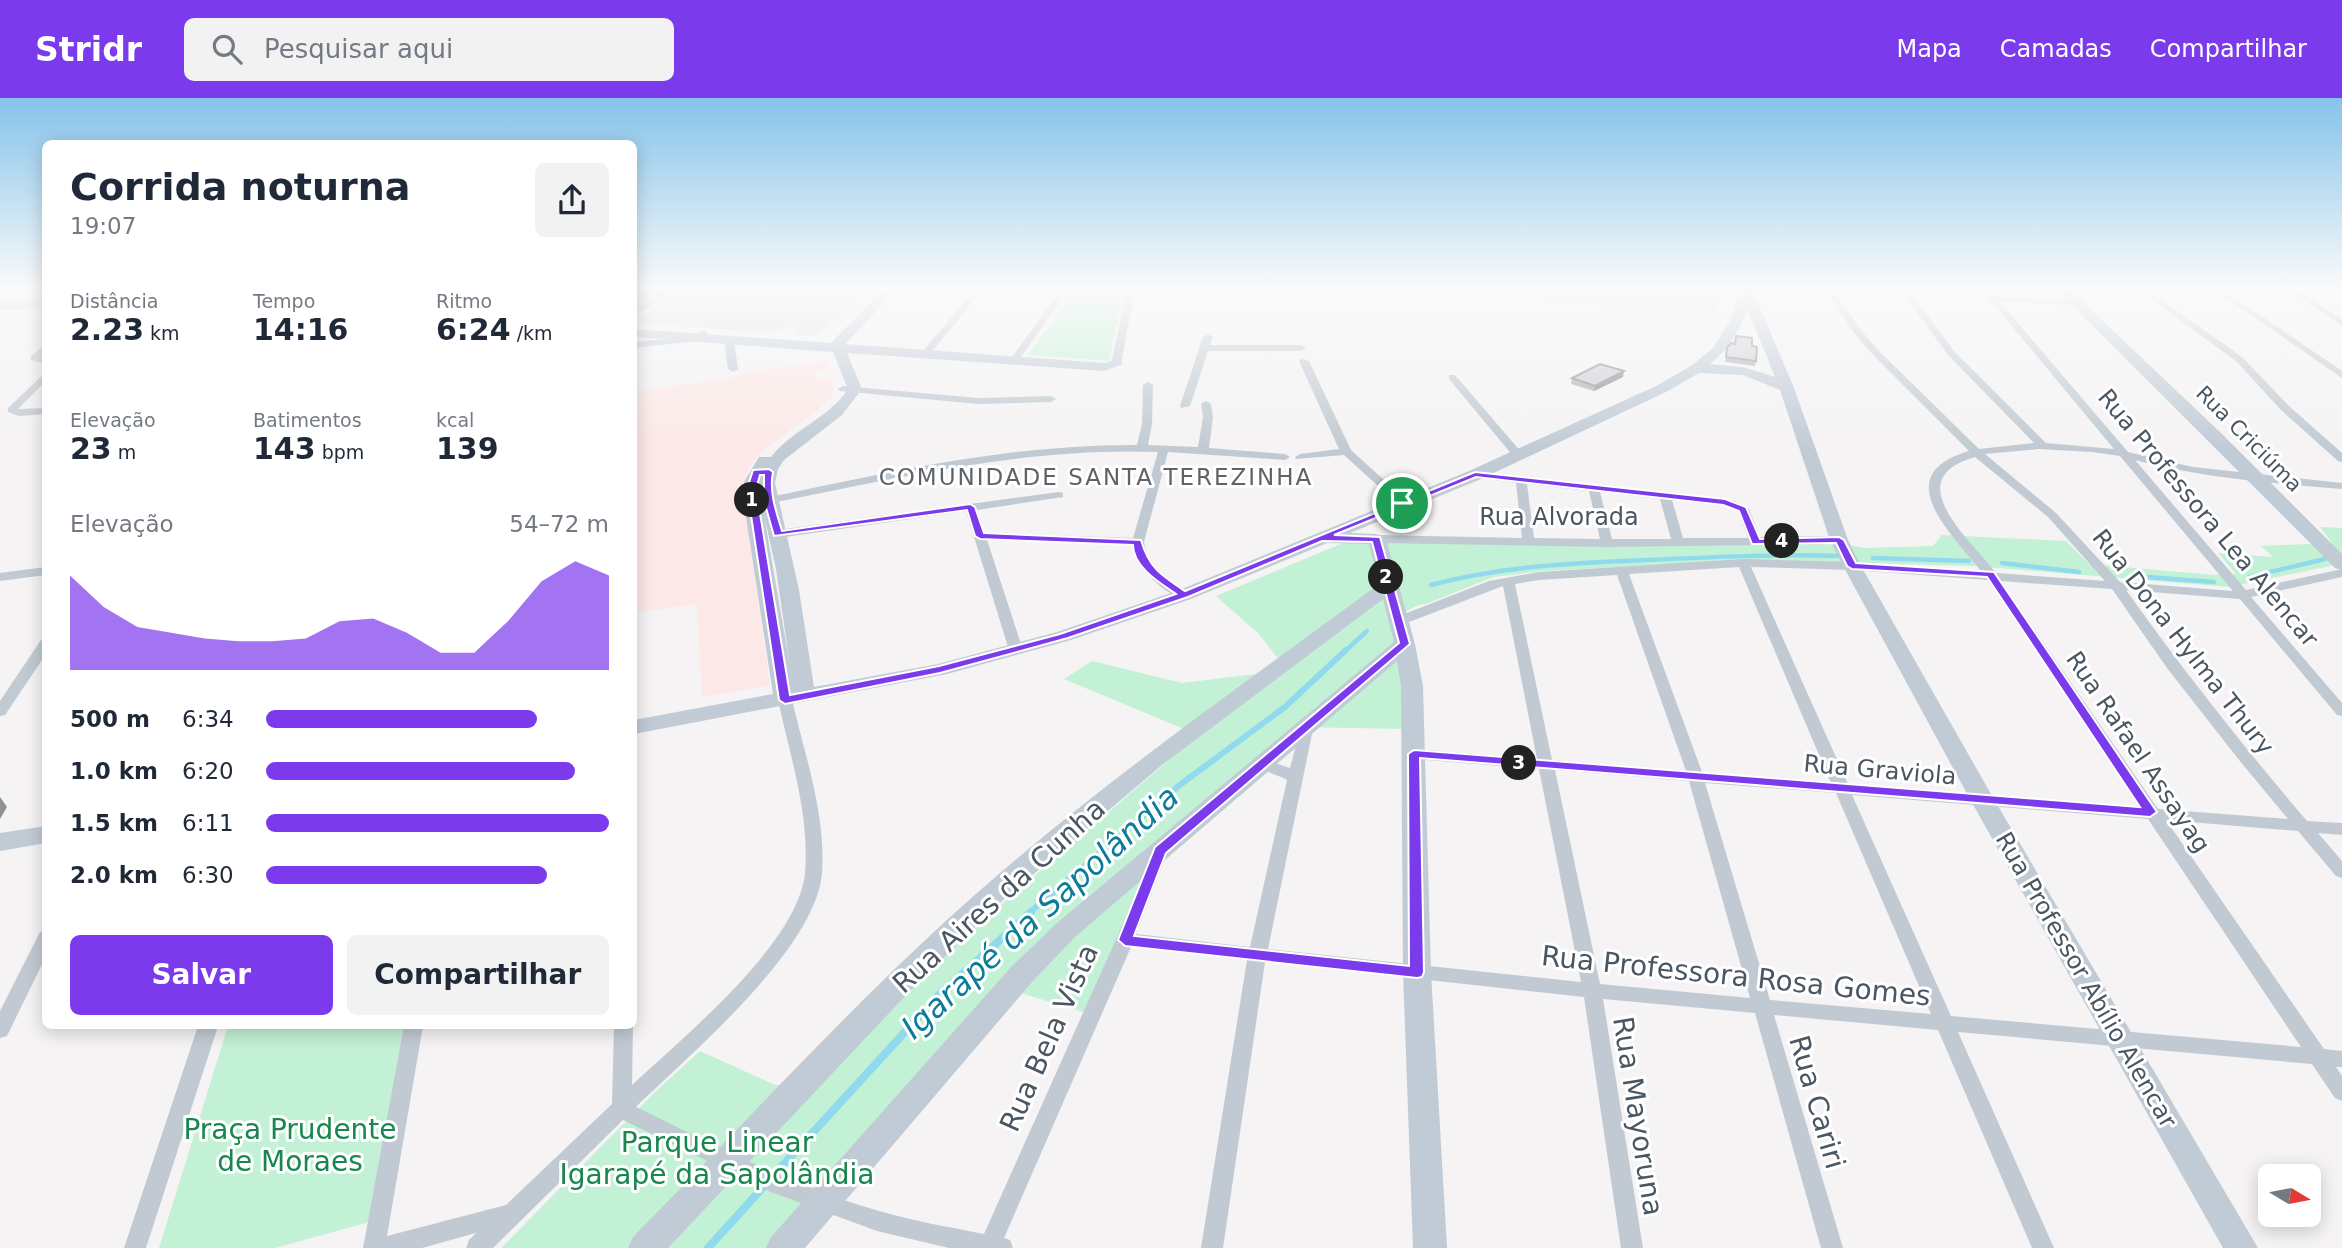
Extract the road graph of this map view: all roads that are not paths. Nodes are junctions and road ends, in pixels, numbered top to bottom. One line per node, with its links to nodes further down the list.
1 (729, 343): 29 (street)
2 (783, 343): 18 (street)
3 (797, 343): 18 (street)
4 (832, 343): 18 (street)
5 (833, 343): 18 (street)
6 (935, 343): 23 (street)
7 (1027, 343): 24 (street)
8 (1120, 343): 27 (street)
9 (1207, 343): 19 (street)
10 (1723, 343): 22 (street)
11 (1768, 343): 34 (street, Rua Professor Abílio Alencar)
12 (1867, 343): 46 (street, Rua Dona Hylma Thury)
13 (1943, 343): 41 (street)
14 (2032, 343): 47 (street, Rua Professora Lea Alencar)
15 (2119, 343): 53 (street, Rua Criciúma)
16 (2216, 343): 51 (street)
17 (2295, 343): 31 (street)
18 (830, 345): 23 (street); 36 (street)
19 (1206, 348): 20 (street); 39 (street)
20 (1301, 348)
21 (42, 351): 25 (street)
22 (1718, 351): 28 (street); 30 (street)
23 (927, 352): 24 (street)
24 (1016, 358): 27 (street)
25 (42, 360)
26 (1304, 360): 45 (street)
27 (1116, 363)
28 (1731, 367): 30 (street); 34 (street)
29 (733, 369)
30 (1696, 369): 48 (street)
31 (2342, 375)
32 (1452, 377): 48 (street)
33 (42, 379): 40 (street)
34 (1783, 379): 66 (street, Rua Professor Abílio Alencar)
35 (1148, 385): 42 (street)
36 (849, 389): 37 (street); 59 (street)
37 (1051, 399)
38 (1206, 404): 44 (street)
39 (1185, 405)
40 (42, 411)
41 (2043, 446): 46 (street, Rua Rafael Assayag); 47 (street, Rua Rafael Assayag)
42 (1142, 447): 43 (street); 59 (street)
43 (1164, 449): 44 (street); 67 (street)
44 (1203, 451): 49 (street)
45 (1346, 452): 50 (street); 60 (street)
46 (1976, 452): 78 (street, Rua Rafael Assayag); 82 (street, Rua Dona Hylma Thury)
47 (2127, 454): 53 (street, Rua Rafael Assayag); 84 (street, Rua Professora Lea Alencar)
48 (1518, 455): 52 (street)
49 (1285, 457)
50 (1300, 457)
51 (2342, 459)
52 (1475, 475): 54 (street); 60 (street)
53 (2257, 477): 55 (street, Rua Rafael Assayag); 73 (street, Rua Criciúma)
54 (1521, 481): 56 (street); 68 (street)
55 (2342, 486)
56 (1594, 489): 58 (street); 71 (street)
57 (1059, 495): 61 (street)
58 (1665, 495): 69 (street); 70 (street)
59 (761, 502): 62 (street); 90 (street)
60 (1402, 503): 64 (street)
61 (970, 507): 62 (street); 63 (street)
62 (778, 534): 90 (street)
63 (980, 536): 67 (street); 87 (street)
64 (1321, 538): 65 (street, Rua Alvorada); 83 (street)
65 (1377, 539): 68 (street, Rua Alvorada); 81 (street)
66 (1839, 540): 70 (street, Rua Alvorada); 74 (street, Rua Professor Abílio Alencar)
67 (1138, 542): 83 (street)
68 (1528, 542): 71 (street, Rua Alvorada)
69 (1678, 542): 70 (street, Rua Alvorada); 71 (street, Rua Alvorada)
70 (1756, 542)
71 (1607, 543)
72 (1743, 564): 74 (street); 75 (street); 100 (street)
73 (2342, 564)
74 (1852, 566): 78 (street); 101 (street, Rua Professor Abílio Alencar)
75 (1622, 571): 80 (street); 98 (street, Rua Cariri)
76 (42, 572): 79 (street)
77 (2342, 573): 84 (street)
78 (1990, 574): 82 (street); 102 (street, Rua Rafael Assayag)
79 (0, 577)
80 (1508, 580): 85 (street); 97 (street, Rua Mayoruna)
81 (1389, 586): 85 (street); 125 (street, Rua Aires da Cunha)
82 (2118, 587): 84 (street); 103 (street, Rua Dona Hylma Thury)
83 (1184, 595): 87 (street)
84 (2241, 595): 92 (street, Rua Professora Lea Alencar)
85 (1402, 633): 88 (street); 89 (street)
86 (42, 649): 91 (street)
87 (1016, 650): 90 (street)
88 (1359, 683): 89 (street); 94 (street)
89 (1412, 686): 95 (street)
90 (794, 698): 93 (street); 124 (street)
91 (0, 712)
92 (2342, 712)
93 (637, 726)
94 (1306, 729): 96 (street); 99 (street)
95 (1414, 754): 97 (street, Rua Graviola); 112 (street)
96 (1263, 764): 99 (street); 107 (street)
97 (1548, 765): 98 (street, Rua Graviola); 113 (street, Rua Mayoruna)
98 (1696, 778): 100 (street, Rua Graviola); 114 (street, Rua Cariri)
99 (1296, 779): 111 (street)
100 (1840, 788): 101 (street, Rua Graviola); 115 (street)
101 (1983, 801): 102 (street, Rua Graviola); 120 (street, Rua Professor Abílio Alencar)
102 (2150, 812): 103 (street, Rua Graviola); 121 (street, Rua Rafael Assayag)
103 (2303, 826): 104 (street, Rua Graviola); 108 (street, Rua Dona Hylma Thury)
104 (2342, 829)
105 (42, 835): 106 (street)
106 (0, 842)
107 (1160, 850): 109 (street, Rua Bela Vista); 126 (street)
108 (2342, 872)
109 (1125, 940): 111 (street, Rua Professora Rosa Gomes); 128 (street, Rua Bela Vista)
110 (42, 945): 119 (street)
111 (1257, 956): 112 (street, Rua Professora Rosa Gomes); 135 (street)
112 (1417, 972): 113 (street, Rua Professora Rosa Gomes); 136 (street)
113 (1592, 991): 114 (street, Rua Professora Rosa Gomes); 137 (street, Rua Mayoruna)
114 (1761, 1005): 115 (street, Rua Professora Rosa Gomes); 138 (street, Rua Cariri)
115 (1947, 1025): 120 (street, Rua Professora Rosa Gomes); 139 (street)
116 (207, 1029): 129 (street)
117 (412, 1029): 130 (street)
118 (623, 1029): 124 (street)
119 (0, 1030)
120 (2121, 1041): 121 (street, Rua Professora Rosa Gomes); 140 (street, Rua Professor Abílio Alencar)
121 (2318, 1057): 122 (street, Rua Professora Rosa Gomes); 123 (street, Rua Rafael Assayag)
122 (2342, 1059)
123 (2342, 1092)
124 (622, 1110): 125 (street); 127 (street)
125 (733, 1166): 126 (street); 133 (street, Rua Aires da Cunha)
126 (825, 1202): 128 (street); 134 (street)
127 (508, 1215): 131 (street); 132 (street)
128 (994, 1247)
129 (135, 1248)
130 (374, 1248)
131 (383, 1248)
132 (477, 1248)
133 (645, 1248)
134 (783, 1248)
135 (1212, 1248)
136 (1430, 1248)
137 (1632, 1248)
138 (1832, 1248)
139 (2043, 1248)
140 (2241, 1248)

